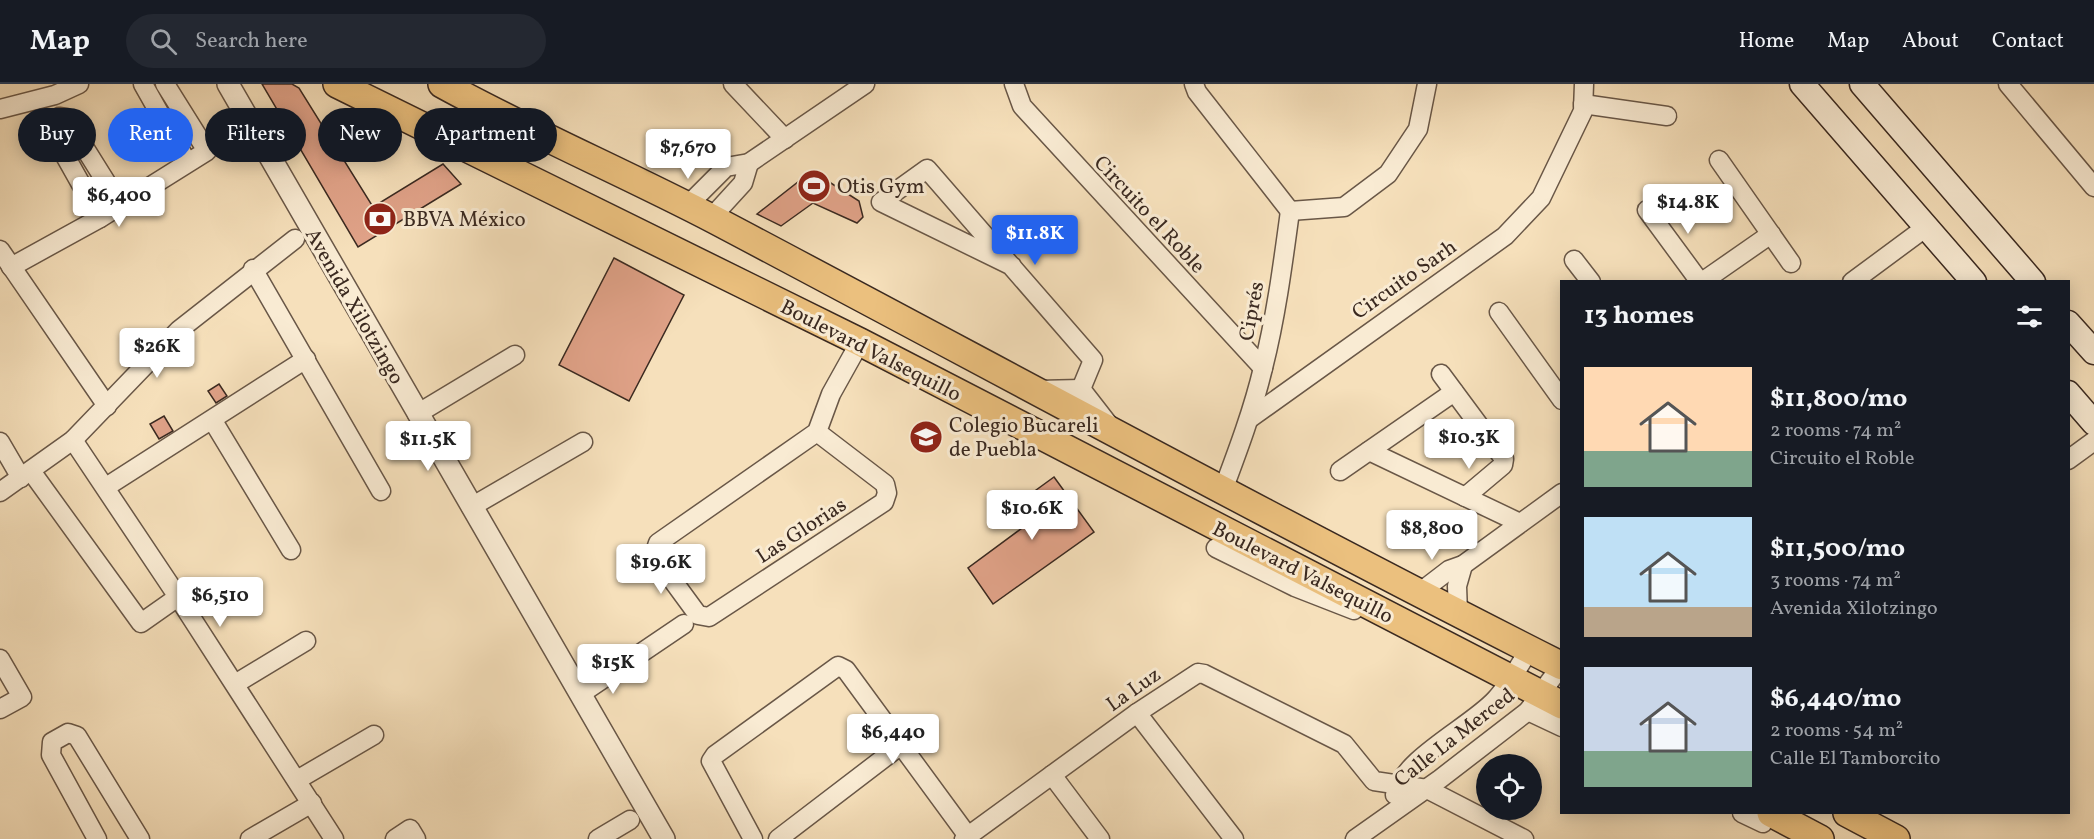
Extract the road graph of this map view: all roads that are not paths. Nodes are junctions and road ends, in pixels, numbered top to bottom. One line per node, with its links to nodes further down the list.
1 (79, 84): 19 (street)
2 (143, 84): 17 (street)
3 (165, 84): 18 (street)
4 (228, 84): 63 (street, Avenida Xilotzingo)
5 (338, 84): 51 (main road, Boulevard Valsequillo)
6 (442, 84): 29 (main road, Boulevard Valsequillo)
7 (733, 84): 22 (street)
8 (866, 84): 22 (street)
9 (1014, 84): 55 (street, Circuito el Roble)
10 (1194, 84): 31 (street)
11 (1426, 84): 31 (street)
12 (1584, 84): 16 (street, Circuito Sarh)
13 (1802, 84): 34 (main road)
14 (1862, 84): 48 (main road)
15 (2008, 84): 27 (street)
16 (1583, 104): 20 (street); 64 (street, Circuito Sarh)
17 (157, 108)
18 (180, 108)
19 (0, 109)
20 (1667, 116)
21 (193, 129): 23 (street)
22 (785, 139): 26 (street)
23 (193, 159)
24 (1719, 160): 35 (street)
25 (187, 162): 28 (street)
26 (749, 163): 29 (street); 33 (street)
27 (2094, 187)
28 (121, 206): 32 (street); 32 (street)
29 (687, 206): 33 (main road, Boulevard Valsequillo)
30 (1647, 210): 44 (street)
31 (1290, 211): 55 (street, Ciprés)
32 (100, 218): 41 (street)
33 (711, 218): 59 (main road, Boulevard Valsequillo)
34 (1925, 228): 46 (street); 47 (main road)
35 (1771, 234): 39 (street); 45 (street)
36 (295, 239): 42 (street)
37 (0, 250): 41 (street)
38 (1574, 260): 43 (street)
39 (1791, 263)
40 (1012, 266): 40 (street); 57 (street)
41 (11, 267): 62 (street)
42 (253, 269): 54 (street); 62 (street)
43 (1589, 280)
44 (1700, 280)
45 (1704, 280)
46 (1855, 280)
47 (1972, 280)
48 (2031, 280)
49 (1499, 312): 58 (street)
50 (2070, 324): 52 (main road)
51 (860, 342): 67 (street); 90 (main road, Boulevard Valsequillo)
52 (2094, 352)
53 (515, 354): 63 (street)
54 (306, 359): 65 (street); 79 (street)
55 (1263, 368): 64 (street, Ciprés)
56 (1441, 374): 60 (street)
57 (1081, 389): 59 (street); 68 (street)
58 (1558, 389)
59 (1033, 390): 68 (main road, Boulevard Valsequillo)
60 (1454, 392): 73 (street); 82 (street)
61 (2070, 395): 66 (main road)
62 (107, 406): 69 (street)
63 (417, 414): 83 (street, Avenida Xilotzingo)
64 (1249, 418): 78 (street)
65 (213, 421): 77 (street); 86 (street)
66 (2094, 423)
67 (817, 432): 67 (street, Las Glorias)
68 (1114, 432): 78 (main road, Boulevard Valsequillo)
69 (73, 440): 76 (street); 77 (street)
70 (2094, 441): 74 (street)
71 (0, 442): 76 (street)
72 (583, 442): 83 (street)
73 (1369, 451): 75 (street); 82 (street)
74 (2070, 459)
75 (1340, 471)
76 (26, 474): 80 (street); 89 (street)
77 (106, 488): 89 (street)
78 (1223, 490): 88 (main road, Boulevard Valsequillo)
79 (381, 491)
80 (0, 492)
81 (1560, 494): 84 (street)
82 (1465, 497): 84 (street)
83 (471, 507): 100 (street, Avenida Xilotzingo)
84 (1520, 523): 87 (street)
85 (1216, 548): 90 (street)
86 (291, 550)
87 (1463, 565): 88 (street); 91 (street)
88 (1419, 593): 91 (main road, Boulevard Valsequillo)
89 (178, 597): 99 (street)
90 (1353, 603): 98 (main road, Boulevard Valsequillo)
91 (1458, 613): 94 (main road, Boulevard Valsequillo)
92 (684, 624): 100 (street)
93 (306, 641): 99 (street)
94 (1529, 650): 96 (main road, Boulevard Valsequillo); 98 (street, Calle La Merced)
95 (0, 659): 102 (street)
96 (1560, 666)
97 (1560, 668): 101 (street, Calle La Merced)
98 (1510, 679): 101 (main road, Boulevard Valsequillo); 109 (street, Calle La Merced)
99 (235, 684): 108 (street)
100 (582, 693): 126 (street, Avenida Xilotzingo)
101 (1544, 703): 104 (street); 110 (street, Calle La Merced)
102 (0, 709)
103 (1137, 713): 107 (street, La Luz); 109 (street, La Luz); 130 (street)
104 (1560, 724)
105 (374, 735): 108 (street)
106 (901, 746): 118 (street); 127 (street); 128 (street)
107 (1052, 775): 118 (street, La Luz); 129 (street)
108 (297, 780): 111 (street)
109 (1397, 786): 110 (street); 112 (street, Calle La Merced)
110 (1427, 789): 112 (street, Calle La Merced); 132 (street)
111 (312, 803): 121 (street); 122 (street)
112 (1392, 812): 131 (street, Calle La Merced)
113 (1747, 814): 115 (street)
114 (1849, 814): 133 (main road)
115 (1767, 818): 117 (main road)
116 (630, 820): 125 (street)
117 (1807, 836)
118 (967, 838)
119 (97, 839): 120 (street)
120 (140, 839)
121 (250, 839)
122 (334, 839)
123 (395, 839): 124 (street)
124 (416, 839)
125 (598, 839)
126 (664, 839)
127 (753, 839)
128 (778, 839)
129 (1100, 839)
130 (1234, 839)
131 (1355, 839)
132 (1524, 839)
133 (1896, 839)

